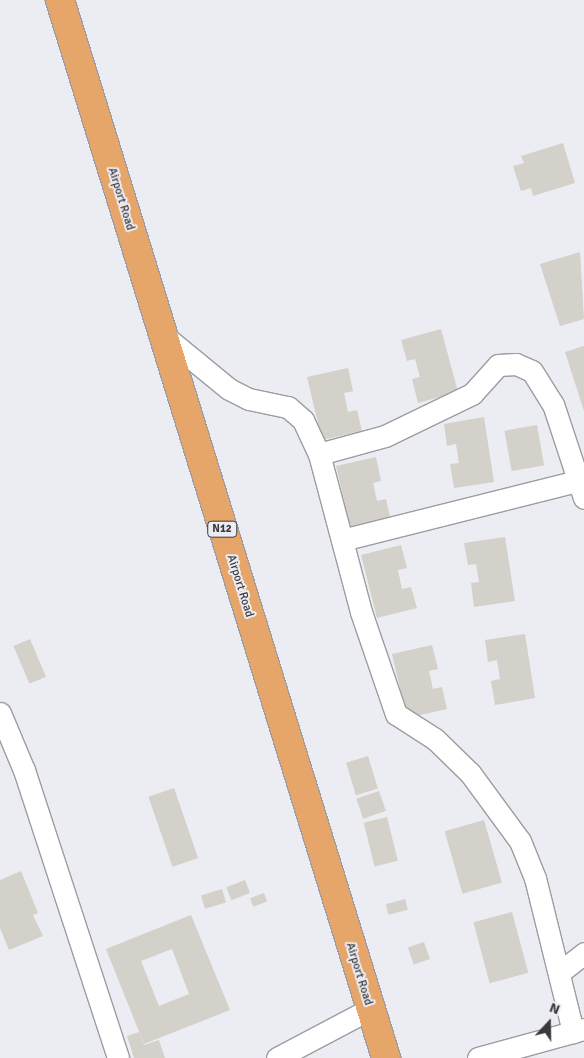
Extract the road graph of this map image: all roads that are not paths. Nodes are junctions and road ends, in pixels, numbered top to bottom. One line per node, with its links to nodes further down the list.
1 (60, 0): 2 (highway, Airport Road / N12)
2 (163, 335): 3 (street); 9 (highway, Airport Road / N12)
3 (319, 454): 4 (street); 5 (street)
4 (582, 487): 5 (street)
5 (342, 540): 8 (street)
6 (0, 713): 11 (street)
7 (584, 953): 8 (street)
8 (560, 972): 10 (street)
9 (370, 1009): 12 (street); 13 (highway, Airport Road / N12)
10 (579, 1030): 14 (street)
11 (118, 1058)
12 (277, 1058)
13 (386, 1058)
14 (478, 1058)

